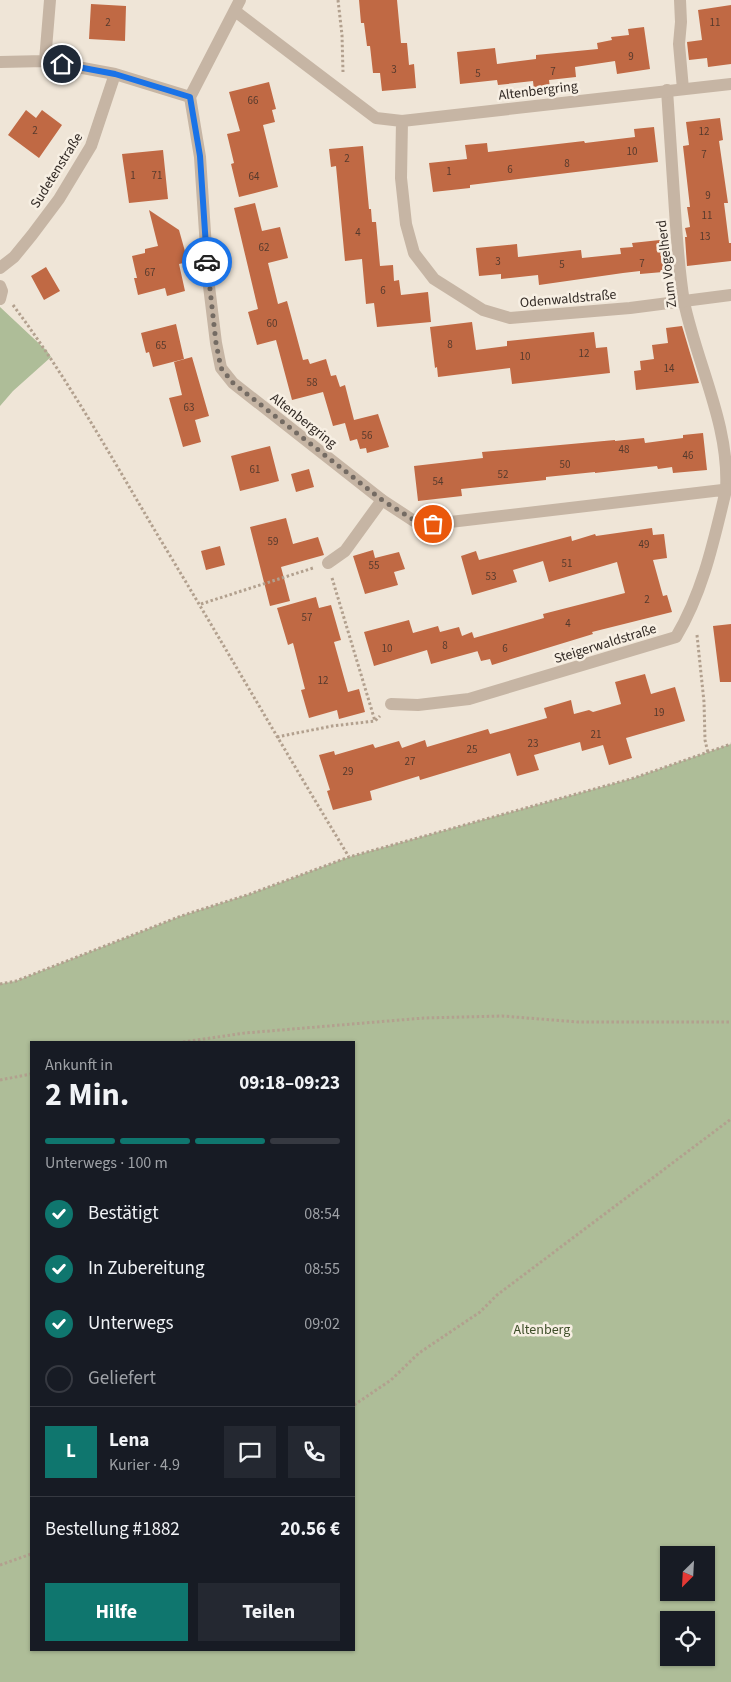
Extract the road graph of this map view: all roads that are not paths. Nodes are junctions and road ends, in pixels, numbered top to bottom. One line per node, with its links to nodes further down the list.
1 (50, 0): 4 (street)
2 (680, 0): 8 (street)
3 (238, 5): 10 (street, Altenbergring); 11 (street, Altenbergring)
4 (45, 61): 5 (street); 6 (street)
5 (0, 62)
6 (115, 74): 10 (street); 12 (street, Sudetenstraße)
7 (731, 84): 8 (street, Altenbergring)
8 (683, 89): 9 (street, Altenbergring)
9 (667, 90): 11 (street, Altenbergring); 14 (street, Zum Vogelherd)
10 (190, 97): 16 (street, Altenbergring)
11 (402, 121): 14 (street, Odenwaldstraße)
12 (0, 268)
13 (731, 295): 14 (street, Odenwaldstraße)
14 (684, 302): 15 (street, Zum Vogelherd)
15 (728, 489): 16 (street, Altenbergring); 18 (street, Steigerwaldstraße)
16 (382, 500): 17 (street)
17 (328, 563)
18 (391, 704)

